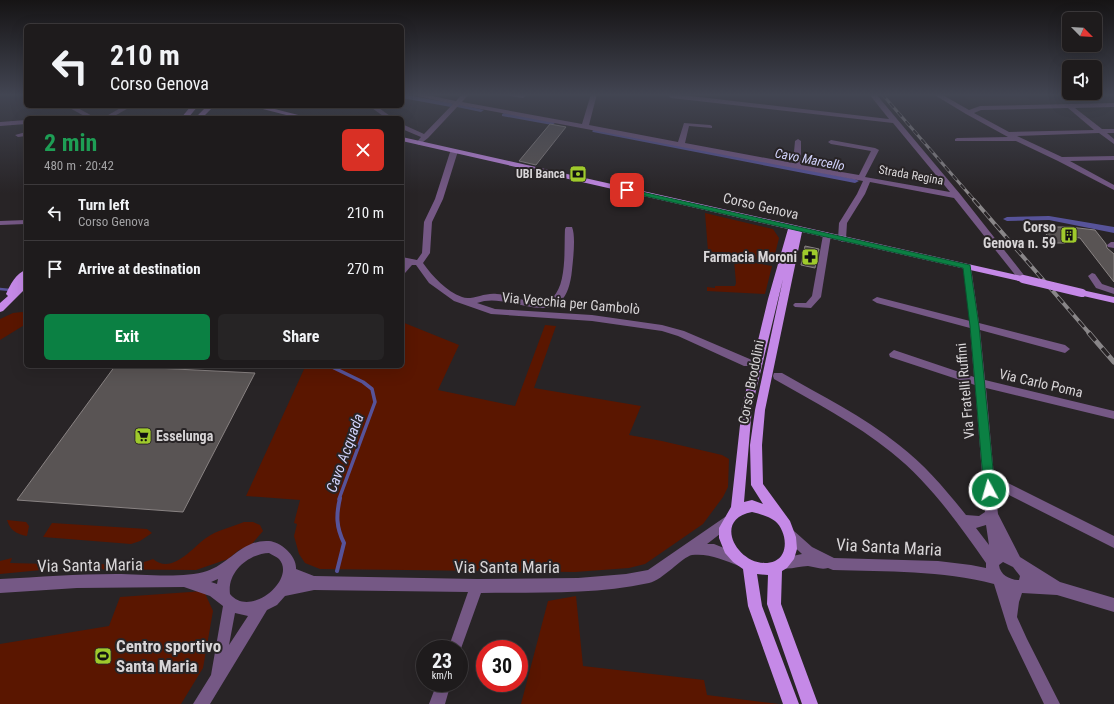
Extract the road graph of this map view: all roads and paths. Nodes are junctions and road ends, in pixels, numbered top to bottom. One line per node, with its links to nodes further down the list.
1 (404, 127): 13 (street)
2 (436, 127): 13 (street)
3 (590, 127): 21 (street, Strada Regina)
4 (685, 127): 21 (street)
5 (899, 127): 28 (street)
6 (994, 127): 11 (street)
7 (1095, 127): 8 (street)
8 (1100, 131): 9 (street); 11 (street); 19 (street)
9 (1114, 131)
10 (24, 134): 12 (street)
11 (1007, 134): 15 (street)
12 (18, 135)
13 (426, 137): 20 (street)
14 (404, 139): 20 (main road, Corso Genova)
15 (1018, 139): 16 (street); 24 (street)
16 (957, 140)
17 (798, 141): 25 (street)
18 (831, 142): 26 (street, Strada Regina)
19 (1114, 142)
20 (419, 143): 22 (main road, Corso Genova)
21 (681, 144): 25 (street, Strada Regina)
22 (454, 151): 29 (main road, Corso Genova); 37 (street)
23 (1114, 158): 24 (street)
24 (1061, 159): 27 (street)
25 (797, 166): 26 (street, Strada Regina)
26 (864, 179): 28 (street, Strada Regina); 35 (street)
27 (1113, 187)
28 (957, 196): 40 (street)
29 (766, 221): 32 (main road, Corso Genova); 36 (main road)
30 (24, 222): 31 (street)
31 (0, 223)
32 (796, 228): 34 (main road, Corso Genova); 36 (main road, Corso Brodolini)
33 (569, 229): 45 (street)
34 (823, 234): 35 (main road, Corso Genova); 36 (main road); 46 (street)
35 (842, 238): 38 (main road, Corso Genova)
36 (792, 243): 56 (main road, Corso Brodolini); 58 (main road, Corso Brodolini)
37 (410, 262): 45 (street, Via Vecchia per Gambolò)
38 (967, 266): 40 (main road, Corso Genova); 48 (street, Via Fratelli Ruffini)
39 (1092, 276): 42 (street)
40 (1023, 279): 44 (main road, Corso Genova, bridge)
41 (22, 284): 47 (main road)
42 (1114, 290)
43 (877, 300): 48 (street)
44 (1114, 300)
45 (467, 303): 51 (street, Via Vecchia per Gambolò)
46 (798, 305)
47 (0, 309)
48 (975, 326): 49 (street); 53 (street, Via Fratelli Ruffini)
49 (1065, 349)
50 (894, 354): 53 (street, Via Carlo Poma)
51 (748, 363)
52 (778, 376): 59 (street)
53 (980, 383): 54 (street, Via Carlo Poma); 55 (street, Via Fratelli Ruffini)
54 (1114, 415)
55 (988, 479): 57 (street, Via Fratelli Ruffini); 62 (street)
56 (737, 510): 58 (main road, Corso Brodolini); 60 (main road)
57 (992, 513): 59 (street); 66 (street, Via Fratelli Ruffini); 69 (street, Via Fratelli Ruffini)
58 (782, 520): 61 (main road, Corso Brodolini)
59 (963, 520): 69 (street)
60 (725, 523): 63 (street, Via Santa Maria); 65 (main road)
61 (790, 535): 67 (street, Via Santa Maria); 68 (main road)
62 (1114, 542)
63 (691, 549): 65 (street); 74 (street, Via Santa Maria)
64 (234, 563): 70 (street, Via Santa Maria); 71 (street, Via Santa Maria); 78 (street, Via Santa Maria)
65 (745, 563): 68 (main road); 87 (main road)
66 (1018, 563): 69 (street); 75 (street, Via Fratelli Ruffini); 76 (street)
67 (833, 564): 68 (street); 69 (street, Via Santa Maria)
68 (779, 565): 88 (main road)
69 (996, 566): 75 (street); 81 (street, Via Fratelli Ruffini)
70 (290, 573): 72 (street, Via Santa Maria); 77 (street, Via Santa Maria)
71 (180, 581): 73 (street, Via Santa Maria); 78 (street, Via Santa Maria)
72 (314, 583): 74 (street, Via Santa Maria); 77 (street, Via Santa Maria)
73 (0, 586)
74 (477, 586): 82 (street)
75 (1020, 587): 76 (street); 81 (street)
76 (1057, 588): 79 (street)
77 (283, 590): 80 (street, Via Santa Maria)
78 (228, 602): 80 (street, Via Santa Maria); 83 (street)
79 (1114, 605)
80 (262, 606): 83 (street)
81 (1010, 620): 89 (street, Via Fratelli Ruffini)
82 (459, 640)
83 (214, 682): 85 (street)
84 (441, 692): 86 (street)
85 (201, 704)
86 (437, 704)
87 (791, 704)
88 (810, 704)
89 (1052, 704)

